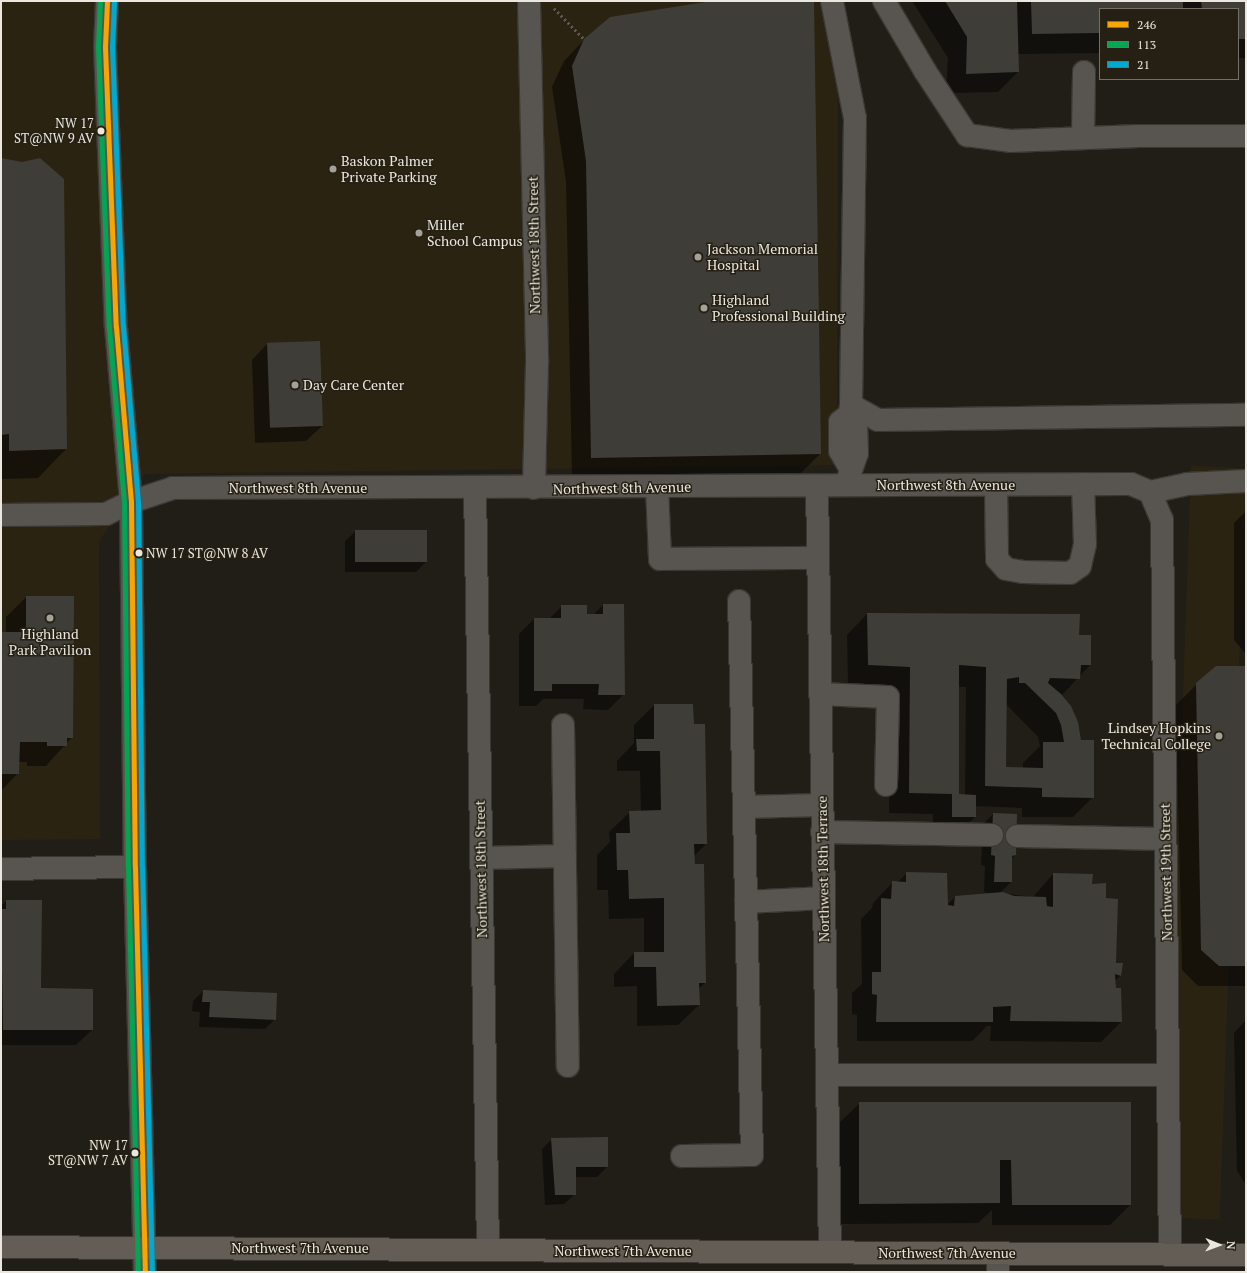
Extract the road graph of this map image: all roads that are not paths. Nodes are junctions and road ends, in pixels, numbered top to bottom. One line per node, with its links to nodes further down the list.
1 (107, 1): 19 (street)
2 (529, 1): 17 (street, Northwest 18th Street)
3 (832, 1): 8 (street)
4 (884, 1): 7 (street)
5 (1084, 72): 7 (street)
6 (1246, 136): 7 (street)
7 (1083, 138)
8 (851, 409): 9 (street); 10 (street)
9 (1246, 415)
10 (848, 477): 13 (street, Northwest 8th Avenue); 14 (street, Northwest 8th Avenue)
11 (1246, 481): 18 (street)
12 (1084, 484): 13 (street, Northwest 8th Avenue); 13 (street); 18 (street, Northwest 8th Avenue)
13 (996, 485)
14 (817, 486): 15 (street, Northwest 8th Avenue); 21 (street, Northwest 18th Terrace)
15 (657, 487): 17 (street, Northwest 8th Avenue); 21 (street)
16 (475, 488): 17 (street, Northwest 8th Avenue); 19 (street, Northwest 8th Avenue); 33 (street, Northwest 18th Street)
17 (534, 488)
18 (1150, 492): 31 (street, Northwest 19th Street)
19 (131, 502): 20 (street, Northwest 8th Avenue); 34 (street)
20 (1, 516)
21 (818, 558): 23 (street, Northwest 18th Terrace)
22 (739, 601): 27 (street)
23 (820, 694): 25 (street); 26 (street, Northwest 18th Terrace)
24 (563, 725): 32 (street)
25 (886, 785)
26 (822, 805): 27 (street); 28 (street, Northwest 18th Terrace)
27 (744, 807): 37 (street)
28 (822, 832): 29 (street); 36 (street, Northwest 18th Terrace)
29 (992, 835)
30 (1017, 836): 31 (street)
31 (1165, 839): 40 (street, Northwest 19th Street)
32 (565, 856): 33 (street); 38 (street)
33 (481, 858): 44 (street, Northwest 18th Street)
34 (135, 867): 35 (street); 43 (street)
35 (1, 869)
36 (824, 898): 37 (street); 39 (street, Northwest 18th Terrace)
37 (746, 902): 41 (street)
38 (568, 1066)
39 (827, 1075): 40 (street); 45 (street, Northwest 18th Terrace)
40 (1168, 1075): 46 (street, Northwest 19th Street)
41 (682, 1156)
42 (1, 1247): 43 (main road, Northwest 7th Avenue)
43 (143, 1247): 44 (main road, Northwest 7th Avenue); 49 (street)
44 (488, 1250): 45 (main road, Northwest 7th Avenue)
45 (830, 1252): 48 (main road, Northwest 7th Avenue)
46 (1170, 1254): 47 (main road, Northwest 7th Avenue); 48 (main road, Northwest 7th Avenue)
47 (1246, 1254)
48 (998, 1263)
49 (145, 1272)

